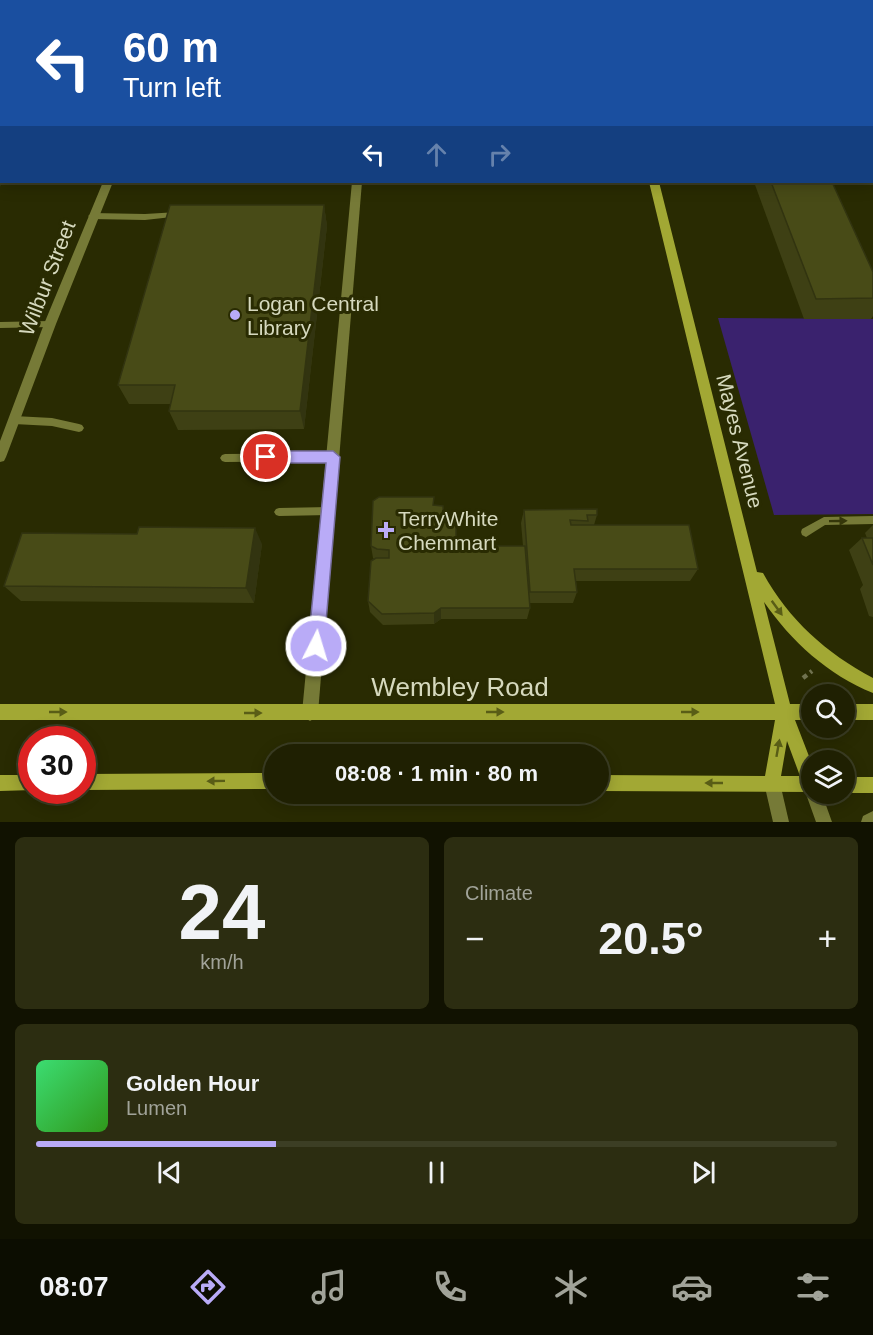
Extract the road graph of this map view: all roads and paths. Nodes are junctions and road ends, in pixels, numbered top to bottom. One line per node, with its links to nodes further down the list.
1 (108, 183): 5 (street, Wilbur Street)
2 (357, 183): 11 (street)
3 (654, 183): 17 (main road, Mayes Avenue)
4 (180, 213): 5 (lane)
5 (92, 216): 6 (street, Wilbur Street)
6 (50, 324): 7 (lane); 8 (street, Wilbur Street)
7 (0, 325)
8 (14, 420): 9 (lane); 10 (street, Wilbur Street)
9 (79, 428)
10 (0, 457)
11 (333, 457): 12 (lane); 13 (street)
12 (225, 458)
13 (329, 511): 14 (lane); 26 (street)
14 (279, 512)
15 (873, 520): 16 (lane, one-way to 15)
16 (806, 532)
17 (748, 558): 20 (main road, one-way to 20); 22 (main road, Mayes Avenue)
18 (812, 671): 19 (path)
19 (803, 678)
20 (873, 686)
21 (0, 712): 26 (main road, Wembley Road, one-way to 26)
22 (784, 712): 23 (main road, Wembley Road); 26 (main road, Wembley Road, one-way to 22); 27 (main road, Mayes Avenue); 33 (main road, one-way to 22)
23 (801, 712)
24 (855, 712): 25 (main road)
25 (873, 712)
26 (310, 713)
27 (801, 758)
28 (264, 781): 29 (main road, one-way to 29)
29 (96, 782)
30 (0, 783): 31 (main road)
31 (18, 783)
32 (609, 783): 33 (main road, one-way to 32)
33 (772, 783): 34 (main road); 39 (street)
34 (801, 784)
35 (855, 785): 36 (main road)
36 (873, 785)
37 (818, 804): 40 (street)
38 (873, 819): 41 (street)
39 (781, 822)
40 (824, 822)
41 (869, 822)

